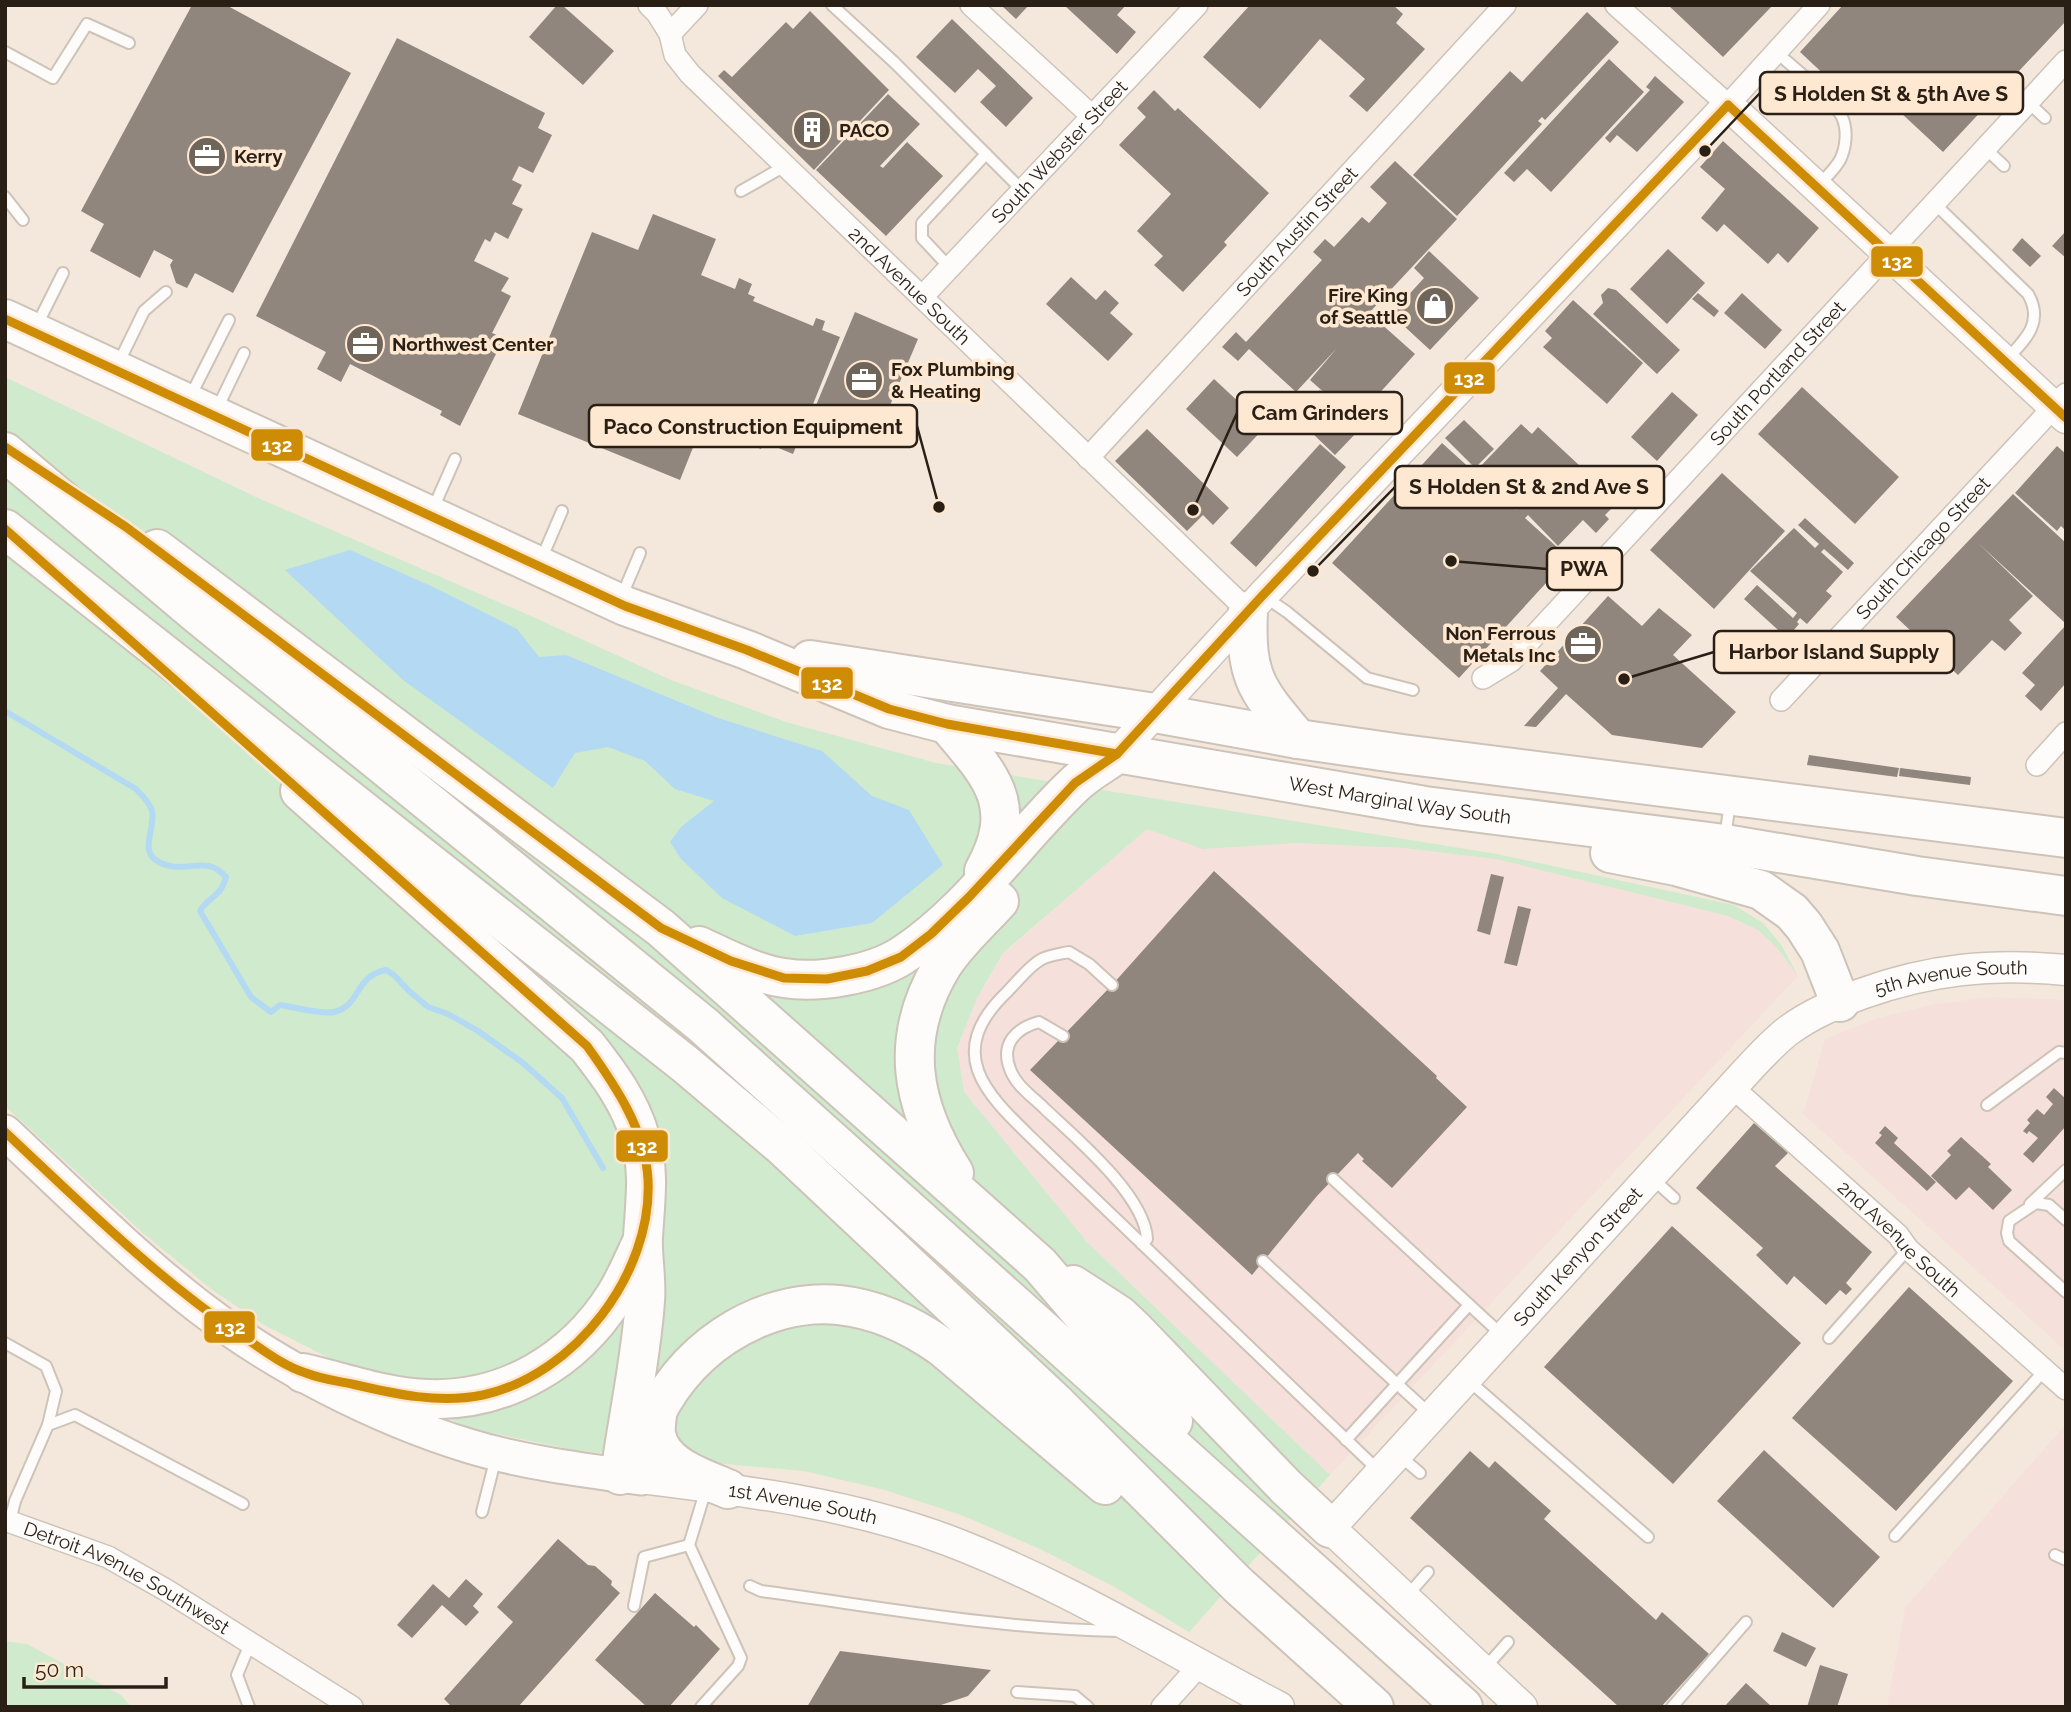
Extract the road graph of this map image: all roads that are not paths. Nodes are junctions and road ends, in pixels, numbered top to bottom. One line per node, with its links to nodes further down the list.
1 (649, 5): 9 (street, 2nd Avenue South)
2 (697, 5): 9 (street)
3 (832, 5): 19 (lane)
4 (971, 5): 16 (street)
5 (1197, 5): 16 (street, South Webster Street)
6 (1505, 5): 41 (street, South Austin Street)
7 (1616, 5): 15 (street)
8 (1819, 5): 12 (street)
9 (670, 34): 20 (street, 2nd Avenue South)
10 (129, 43): 11 (lane)
11 (5, 52)
12 (1776, 52): 15 (street); 22 (lane)
13 (2066, 61): 14 (street, South Portland Street)
14 (2028, 102): 17 (lane); 18 (street, South Portland Street)
15 (1727, 105): 22 (street); 49 (street)
16 (1093, 117): 24 (street, South Webster Street)
17 (2045, 118)
18 (1986, 149): 21 (lane); 26 (street, South Portland Street)
19 (986, 154): 24 (lane); 29 (lane)
20 (785, 166): 23 (lane); 32 (street, 2nd Avenue South)
21 (2004, 166)
22 (1817, 188): 28 (street)
23 (741, 191)
24 (1023, 191): 29 (street, South Webster Street)
25 (5, 197): 27 (lane)
26 (1935, 204): 28 (street, South Portland Street); 36 (lane)
27 (23, 220)
28 (1889, 254): 36 (street); 51 (street, South Portland Street)
29 (950, 268): 32 (street, South Webster Street)
30 (63, 273): 34 (lane)
31 (166, 292): 37 (lane)
32 (922, 297): 41 (street, 2nd Avenue South)
33 (229, 320): 39 (lane)
34 (19, 325): 37 (highway, West Marginal Way South)
35 (244, 353): 39 (lane)
36 (2005, 361): 38 (street)
37 (116, 370): 39 (highway, West Marginal Way South)
38 (2062, 406): 53 (street, South Chicago Street)
39 (201, 409): 44 (highway, West Marginal Way South)
40 (5, 449): 66 (highway); 108 (highway)
41 (1088, 458): 49 (street, 2nd Avenue South)
42 (455, 459): 44 (lane)
43 (562, 511): 47 (lane)
44 (430, 515): 47 (highway, West Marginal Way South)
45 (5, 529): 82 (highway); 117 (highway)
46 (640, 552): 48 (lane)
47 (539, 566): 48 (highway, West Marginal Way South)
48 (619, 603): 50 (highway, West Marginal Way South)
49 (1256, 603): 52 (lane); 54 (street); 57 (highway)
50 (747, 650): 54 (highway, West Marginal Way South); 55 (highway, West Marginal Way South)
51 (1483, 678)
52 (1413, 690)
53 (1781, 699)
54 (1155, 713): 57 (highway, West Marginal Way South); 58 (street)
55 (947, 724): 58 (highway, West Marginal Way South); 65 (highway)
56 (2066, 733): 59 (street)
57 (1298, 739): 60 (highway, West Marginal Way South)
58 (1117, 754): 61 (highway, West Marginal Way South); 65 (highway); 79 (highway)
59 (2037, 765)
60 (1731, 797): 62 (highway, West Marginal Way South); 63 (lane)
61 (1425, 806): 63 (highway, West Marginal Way South); 69 (highway)
62 (2066, 838)
63 (1725, 844): 64 (highway, West Marginal Way South)
64 (2066, 896)
65 (969, 897): 66 (highway)
66 (662, 928): 79 (highway)
67 (2066, 970): 69 (street, 5th Avenue South)
68 (1112, 985): 83 (lane)
69 (1840, 1002): 72 (street, South Kenyon Street)
70 (1063, 1036): 83 (lane)
71 (2066, 1053): 73 (lane)
72 (1732, 1087): 76 (street, South Kenyon Street); 84 (street, 2nd Avenue South)
73 (1987, 1105)
74 (5, 1132): 93 (main road, 1st Avenue South)
75 (2066, 1170): 80 (lane)
76 (1651, 1177): 78 (lane); 89 (street, South Kenyon Street)
77 (1334, 1179): 88 (lane)
78 (1674, 1198)
79 (973, 1203): 86 (highway)
80 (2027, 1208): 81 (lane); 87 (lane)
81 (2066, 1220)
82 (643, 1238): 93 (highway); 103 (highway)
83 (1142, 1244): 100 (lane)
84 (1908, 1249): 90 (lane); 92 (street, 2nd Avenue South)
85 (1263, 1261): 95 (lane)
86 (1040, 1265): 108 (highway); 109 (highway)
87 (2066, 1292)
88 (1469, 1305): 89 (lane); 95 (lane)
89 (1504, 1337): 94 (street, South Kenyon Street)
90 (1829, 1338)
91 (5, 1343): 99 (lane)
92 (2043, 1371): 96 (street, 2nd Avenue South); 110 (lane)
93 (303, 1373): 101 (main road, 1st Avenue South)
94 (1467, 1379): 98 (street, South Kenyon Street); 111 (lane)
95 (1397, 1384): 98 (lane); 100 (lane)
96 (2066, 1389)
97 (657, 1412): 103 (highway); 104 (highway); 117 (highway)
98 (1432, 1416): 102 (street, South Kenyon Street)
99 (48, 1426): 105 (lane); 107 (lane)
100 (1346, 1440): 102 (lane)
101 (497, 1453): 103 (main road, 1st Avenue South); 106 (lane)
102 (1400, 1467): 109 (street, South Kenyon Street)
103 (631, 1476): 104 (street, 1st Avenue South)
104 (717, 1487): 112 (lane); 121 (street, 1st Avenue South)
105 (243, 1504)
106 (482, 1511)
107 (7, 1521): 123 (street, Detroit Avenue Southwest)
108 (1259, 1521): 134 (highway)
109 (1330, 1528): 118 (street)
110 (1895, 1536)
111 (1648, 1537)
112 (689, 1545): 119 (lane); 129 (lane)
113 (2055, 1555): 114 (lane)
114 (2066, 1560)
115 (1428, 1572): 118 (lane)
116 (750, 1586): 121 (lane)
117 (1238, 1586): 133 (highway)
118 (1405, 1598): 125 (street)
119 (634, 1606)
120 (1746, 1622): 136 (lane)
121 (1139, 1632): 124 (street, 1st Avenue South)
122 (1508, 1642): 125 (lane)
123 (250, 1644): 127 (lane); 128 (street, Detroit Avenue Southwest)
124 (1199, 1666): 131 (street); 132 (street, 1st Avenue South)
125 (1483, 1670): 135 (street)
126 (1017, 1692): 130 (lane)
127 (249, 1707)
128 (352, 1707)
129 (701, 1707)
130 (1088, 1707)
131 (1162, 1707)
132 (1279, 1707)
133 (1374, 1707)
134 (1463, 1707)
135 (1522, 1707)
136 (1672, 1707)

